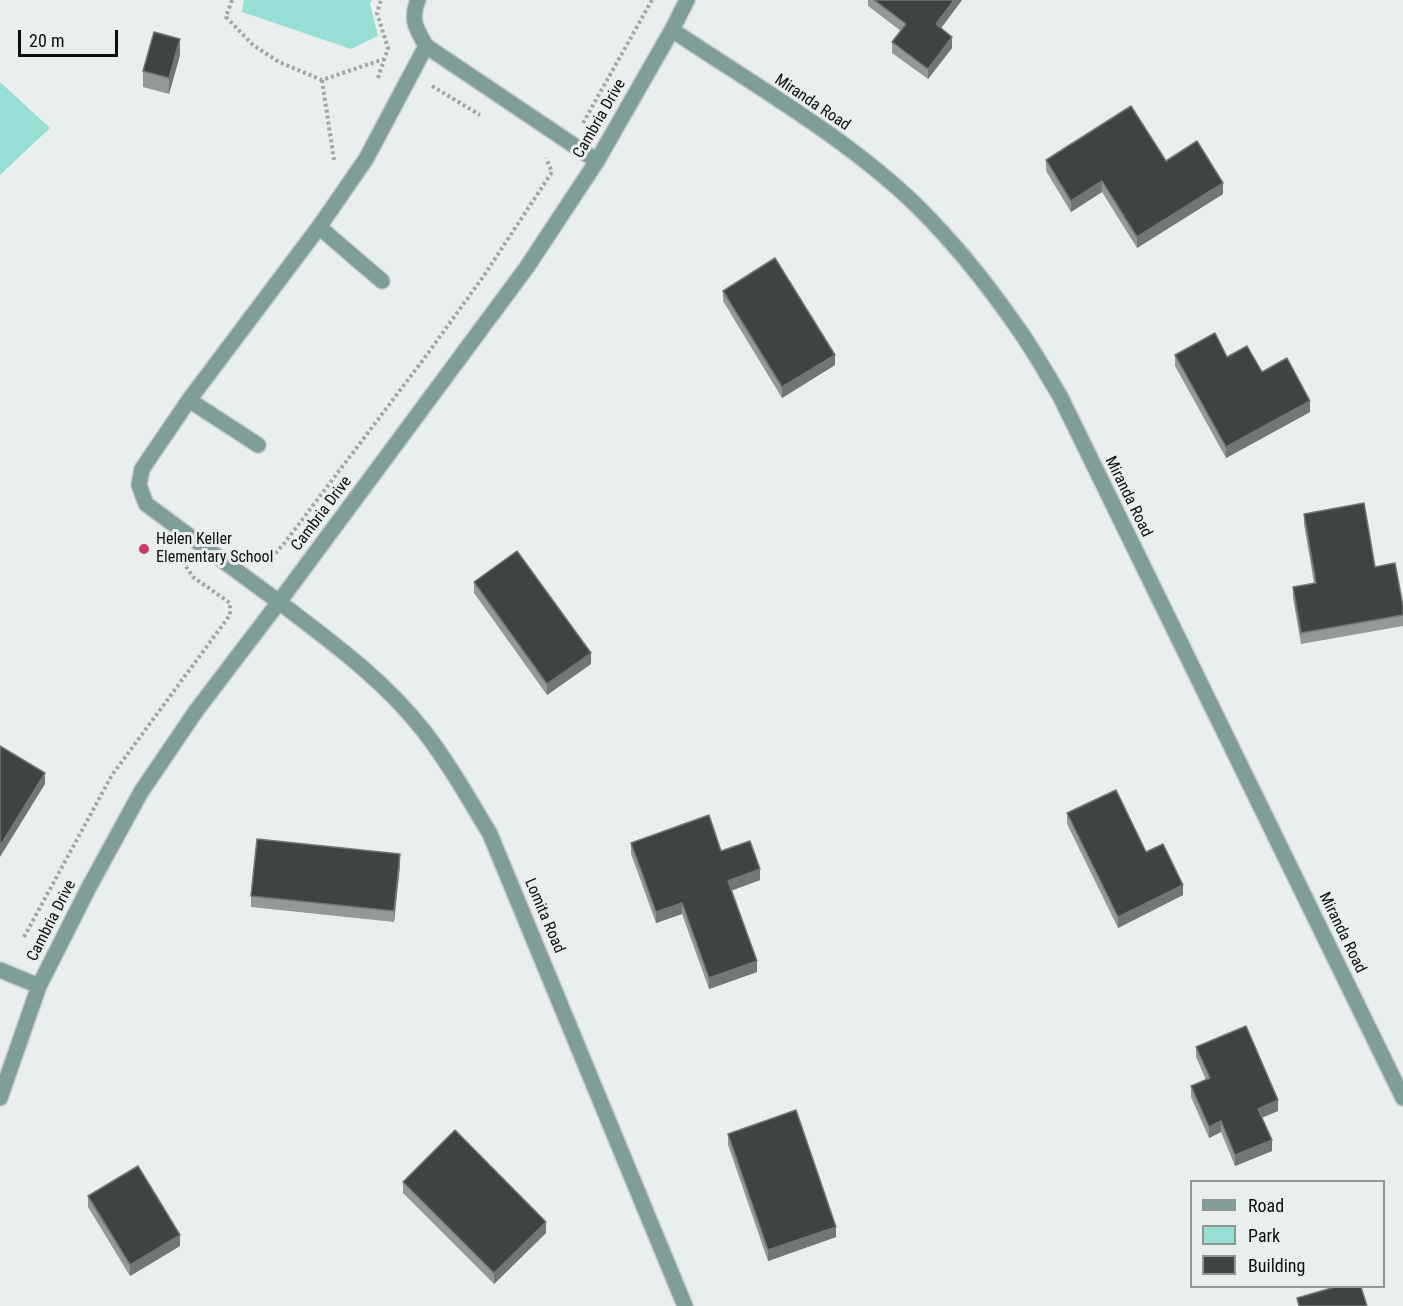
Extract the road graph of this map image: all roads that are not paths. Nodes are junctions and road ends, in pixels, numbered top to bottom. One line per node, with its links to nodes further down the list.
1 (418, 0): 4 (street)
2 (687, 0): 3 (street, Cambria Drive)
3 (672, 30): 5 (street, Cambria Drive); 14 (street, Miranda Road)
4 (426, 46): 5 (street); 6 (street, Lomita Road)
5 (597, 162): 10 (street, Cambria Drive)
6 (319, 227): 7 (street); 8 (street, Lomita Road)
7 (382, 281)
8 (189, 400): 9 (street); 10 (street, Lomita Road)
9 (258, 445)
10 (279, 602): 12 (street, Cambria Drive); 15 (street, Lomita Road)
11 (0, 970): 12 (street)
12 (39, 986): 13 (street, Cambria Drive)
13 (0, 1098)
14 (1403, 1098)
15 (685, 1306)

